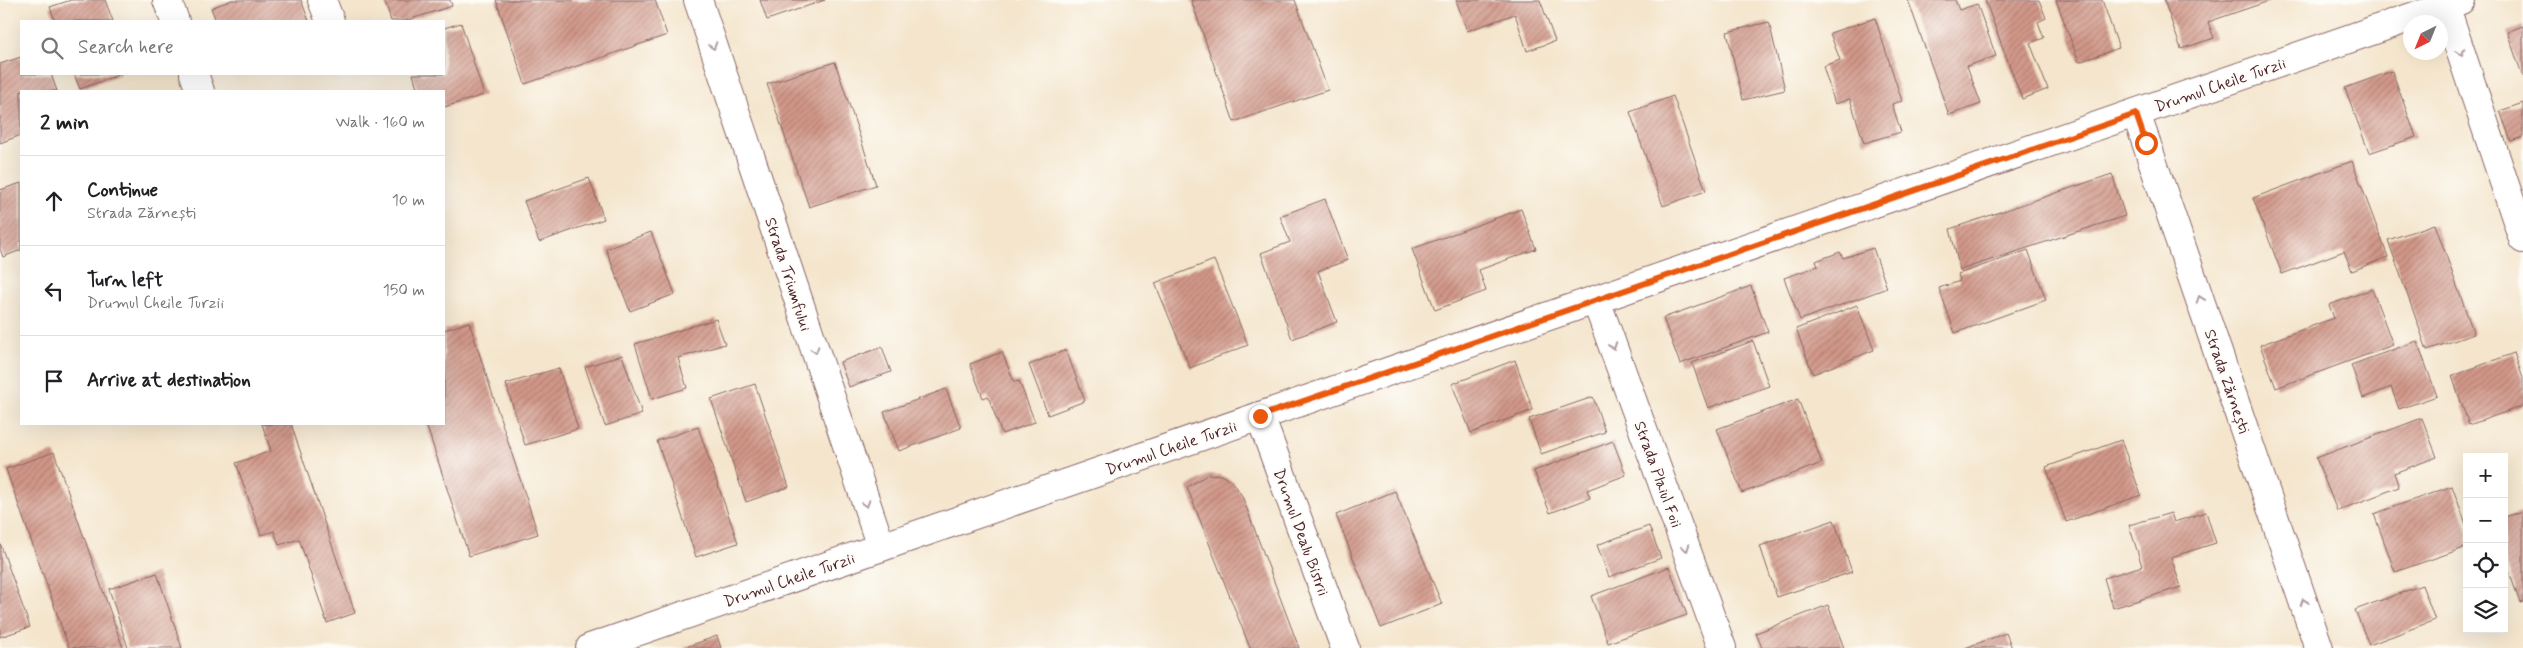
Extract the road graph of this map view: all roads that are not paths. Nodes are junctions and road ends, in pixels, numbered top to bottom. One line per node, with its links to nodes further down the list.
1 (167, 0): 5 (street)
2 (322, 0): 6 (street)
3 (698, 0): 13 (street, Strada Triumfului, one-way to 13)
4 (2453, 3): 9 (street, Drumul Cheile Turzii); 10 (street, one-way to 10)
5 (175, 20)
6 (330, 20)
7 (194, 75): 8 (street)
8 (200, 90)
9 (2136, 114): 11 (street, Drumul Cheile Turzii); 17 (street, Strada Zărnești, one-way to 9)
10 (2523, 239)
11 (1596, 300): 12 (street, Drumul Cheile Turzii); 16 (street, Strada Plaiul Foii, one-way to 16)
12 (1260, 416): 13 (street, Drumul Cheile Turzii); 15 (street, Drumul Dealu Bistrii)
13 (881, 548): 14 (street, Drumul Cheile Turzii)
14 (590, 648)
15 (1344, 648)
16 (1722, 648)
17 (2320, 648)

